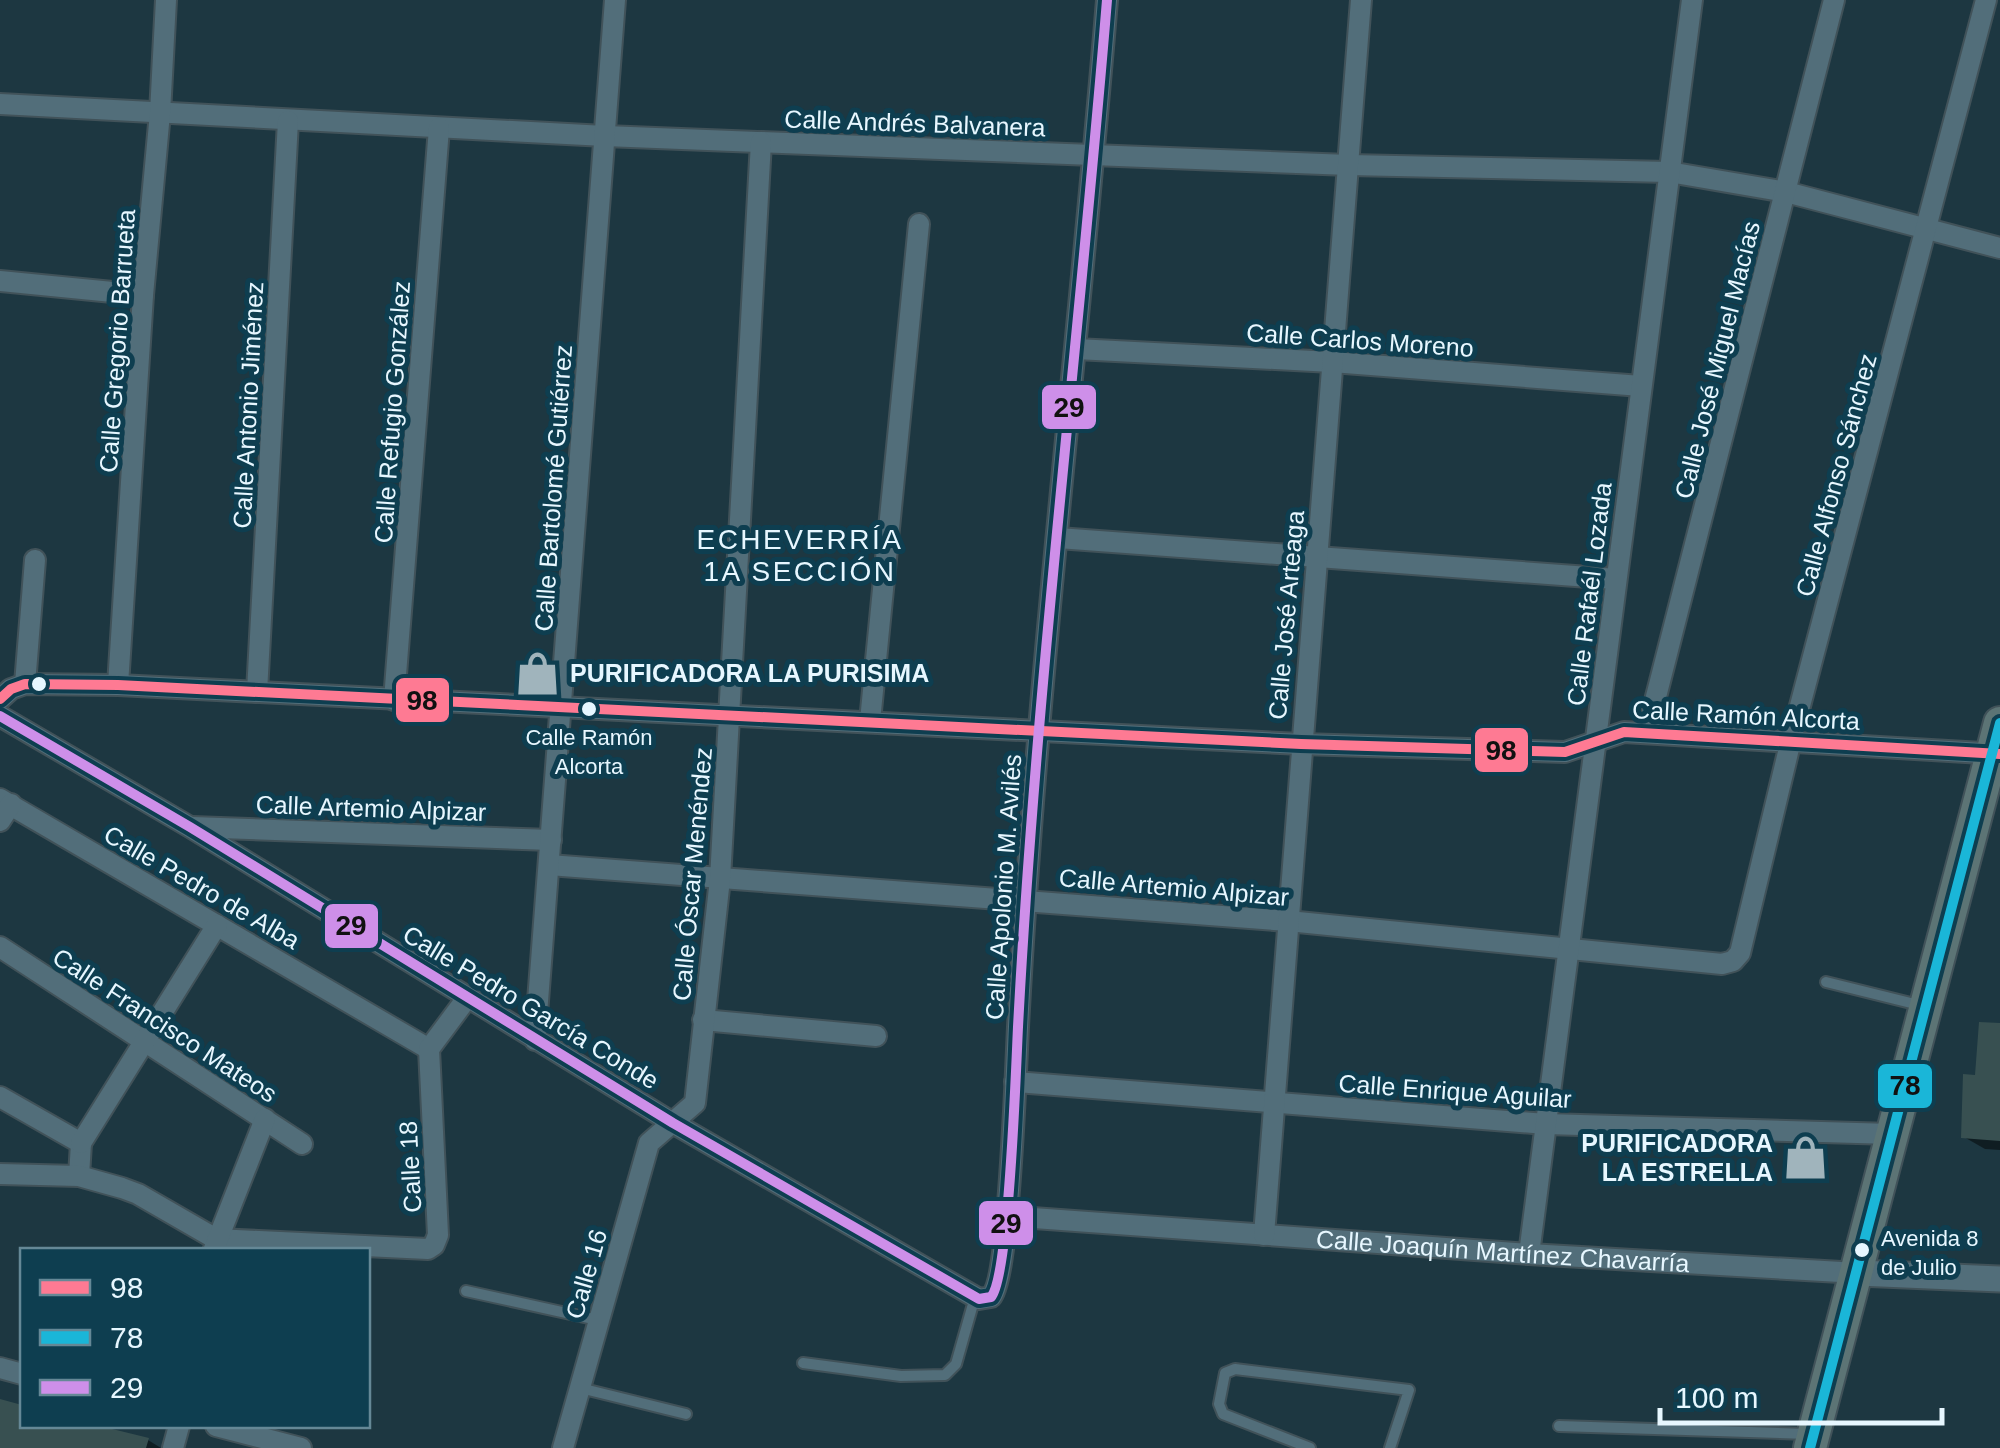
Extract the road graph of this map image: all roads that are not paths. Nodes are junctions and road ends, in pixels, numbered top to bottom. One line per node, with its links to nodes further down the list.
1 (166, 0): 9 (street, Calle Gregorio Barrueta)
2 (615, 0): 12 (street, Calle Bartolomé Gutiérrez)
3 (1108, 0): 14 (street, Calle Apolonio M. Avilés)
4 (1361, 0): 15 (street, Calle José Arteaga)
5 (1692, 0): 16 (street, Calle Rafaél Lozada)
6 (1834, 0): 17 (street, Calle José Miguel Macías)
7 (1986, 0): 19 (street, Calle Alfonso Sánchez)
8 (0, 104): 9 (street, Calle Andrés Balvanera)
9 (160, 113): 10 (street, Calle Andrés Balvanera); 22 (street, Calle Gregorio Barrueta)
10 (288, 120): 11 (street, Calle Andrés Balvanera); 32 (street, Calle Antonio Jiménez)
11 (440, 128): 12 (street, Calle Andrés Balvanera); 34 (street, Calle Refugio González)
12 (605, 136): 13 (street, Calle Andrés Balvanera); 35 (street, Calle Bartolomé Gutiérrez)
13 (761, 142): 14 (street, Calle Andrés Balvanera); 37 (street, Calle Óscar Menéndez)
14 (1095, 154): 15 (street, Calle Andrés Balvanera); 23 (street, Calle Apolonio M. Avilés)
15 (1348, 165): 16 (street, Calle Andrés Balvanera); 24 (street, Calle José Arteaga)
16 (1669, 172): 17 (street, Calle Andrés Balvanera); 25 (street, Calle Rafaél Lozada)
17 (1786, 192): 19 (street, Calle Andrés Balvanera); 40 (street, Calle José Miguel Macías)
18 (918, 224): 38 (street)
19 (1926, 229): 20 (street, Calle Andrés Balvanera); 41 (street, Calle Alfonso Sánchez)
20 (2000, 248)
21 (0, 281): 22 (street)
22 (143, 296): 31 (street, Calle Gregorio Barrueta)
23 (1076, 349): 24 (street, Calle Carlos Moreno); 26 (street, Calle Apolonio M. Avilés)
24 (1332, 362): 25 (street, Calle Carlos Moreno); 27 (street, Calle José Arteaga)
25 (1641, 386): 29 (street, Calle Rafaél Lozada)
26 (1058, 538): 27 (street); 39 (street, Calle Apolonio M. Avilés)
27 (1316, 558): 29 (street); 42 (street, Calle José Arteaga)
28 (35, 560): 30 (street)
29 (1616, 579): 43 (street, Calle Rafaél Lozada)
30 (26, 684): 31 (street, Calle Ramón Alcorta); 33 (street)
31 (118, 685): 32 (street, Calle Ramón Alcorta)
32 (257, 692): 34 (street, Calle Ramón Alcorta)
33 (0, 699)
34 (394, 700): 35 (street, Calle Ramón Alcorta)
35 (561, 707): 37 (street, Calle Ramón Alcorta); 47 (street, Calle Bartolomé Gutiérrez)
36 (0, 716): 46 (street, Calle Pedro García Conde)
37 (730, 716): 38 (street, Calle Ramón Alcorta); 49 (street, Calle Óscar Menéndez)
38 (870, 721): 39 (street, Calle Ramón Alcorta)
39 (1039, 732): 42 (street, Calle Ramón Alcorta); 50 (street, Calle Apolonio M. Avilés)
40 (1647, 732): 41 (street, Calle Ramón Alcorta); 43 (street, Calle Ramón Alcorta)
41 (1791, 740): 44 (street, Calle Ramón Alcorta); 55 (street, Calle Alfonso Sánchez)
42 (1301, 744): 43 (street, Calle Ramón Alcorta); 51 (street, Calle José Arteaga)
43 (1595, 744): 54 (street, Calle Rafaél Lozada)
44 (1997, 744): 58 (main road)
45 (4, 808): 52 (street, Calle Pedro de Alba)
46 (190, 827): 47 (street, Calle Artemio Alpizar); 57 (street, Calle Pedro García Conde)
47 (551, 840): 48 (street, Calle Bartolomé Gutiérrez)
48 (549, 865): 49 (street, Calle Artemio Alpizar); 61 (street, Calle Bartolomé Gutiérrez)
49 (720, 878): 50 (street, Calle Artemio Alpizar); 59 (street, Calle Óscar Menéndez)
50 (1025, 900): 51 (street, Calle Artemio Alpizar); 64 (street, Calle Apolonio M. Avilés)
51 (1288, 922): 54 (street, Calle Artemio Alpizar); 66 (street, Calle José Arteaga)
52 (217, 925): 62 (street); 63 (street, Calle Pedro de Alba)
53 (0, 947): 62 (street, Calle Francisco Mateos)
54 (1569, 948): 55 (street, Calle Artemio Alpizar); 69 (street, Calle Rafaél Lozada)
55 (1733, 961)
56 (1826, 982): 58 (lane)
57 (466, 998): 61 (street, Calle Pedro García Conde); 63 (street)
58 (1925, 1007): 70 (main road)
59 (703, 1020): 60 (street); 68 (street, Calle Óscar Menéndez)
60 (876, 1036)
61 (536, 1040): 68 (street, Calle Pedro García Conde)
62 (144, 1042): 67 (street, Calle Francisco Mateos); 71 (street)
63 (429, 1049): 79 (street, Calle 18)
64 (1016, 1082): 66 (street, Calle Enrique Aguilar); 75 (street, Calle Apolonio M. Avilés)
65 (0, 1097): 71 (street)
66 (1274, 1103): 69 (street, Calle Enrique Aguilar); 76 (street, Calle José Arteaga)
67 (265, 1120): 72 (street, Calle Francisco Mateos); 77 (street)
68 (673, 1123): 84 (street, Calle Pedro García Conde); 85 (street, Calle 16)
69 (1546, 1124): 70 (street, Calle Enrique Aguilar); 80 (street, Calle Rafaél Lozada)
70 (1892, 1134): 81 (main road)
71 (81, 1143): 74 (street)
72 (302, 1144)
73 (0, 1174): 74 (street, Calle 18)
74 (79, 1176): 77 (street, Calle 18)
75 (1006, 1216): 76 (street, Calle Joaquín Martínez Chavarría); 84 (street, Calle Apolonio M. Avilés)
76 (1264, 1235): 80 (street, Calle Joaquín Martínez Chavarría)
77 (215, 1244): 78 (street, Calle 18)
78 (332, 1248)
79 (370, 1249)
80 (1530, 1254): 81 (street, Calle Joaquín Martínez Chavarría)
81 (1858, 1273): 82 (street, Calle Joaquín Martínez Chavarría); 91 (main road)
82 (2000, 1278)
83 (466, 1291): 85 (lane)
84 (983, 1297): 86 (lane)
85 (599, 1320): 87 (street, Calle 16)
86 (803, 1363)
87 (580, 1388): 88 (lane); 93 (street, Calle 16)
88 (686, 1414)
89 (1559, 1426): 91 (lane)
90 (224, 1428): 92 (street)
91 (1812, 1441)
92 (301, 1448)
93 (563, 1448)
94 (1310, 1448): 95 (lane)
95 (1390, 1448)

